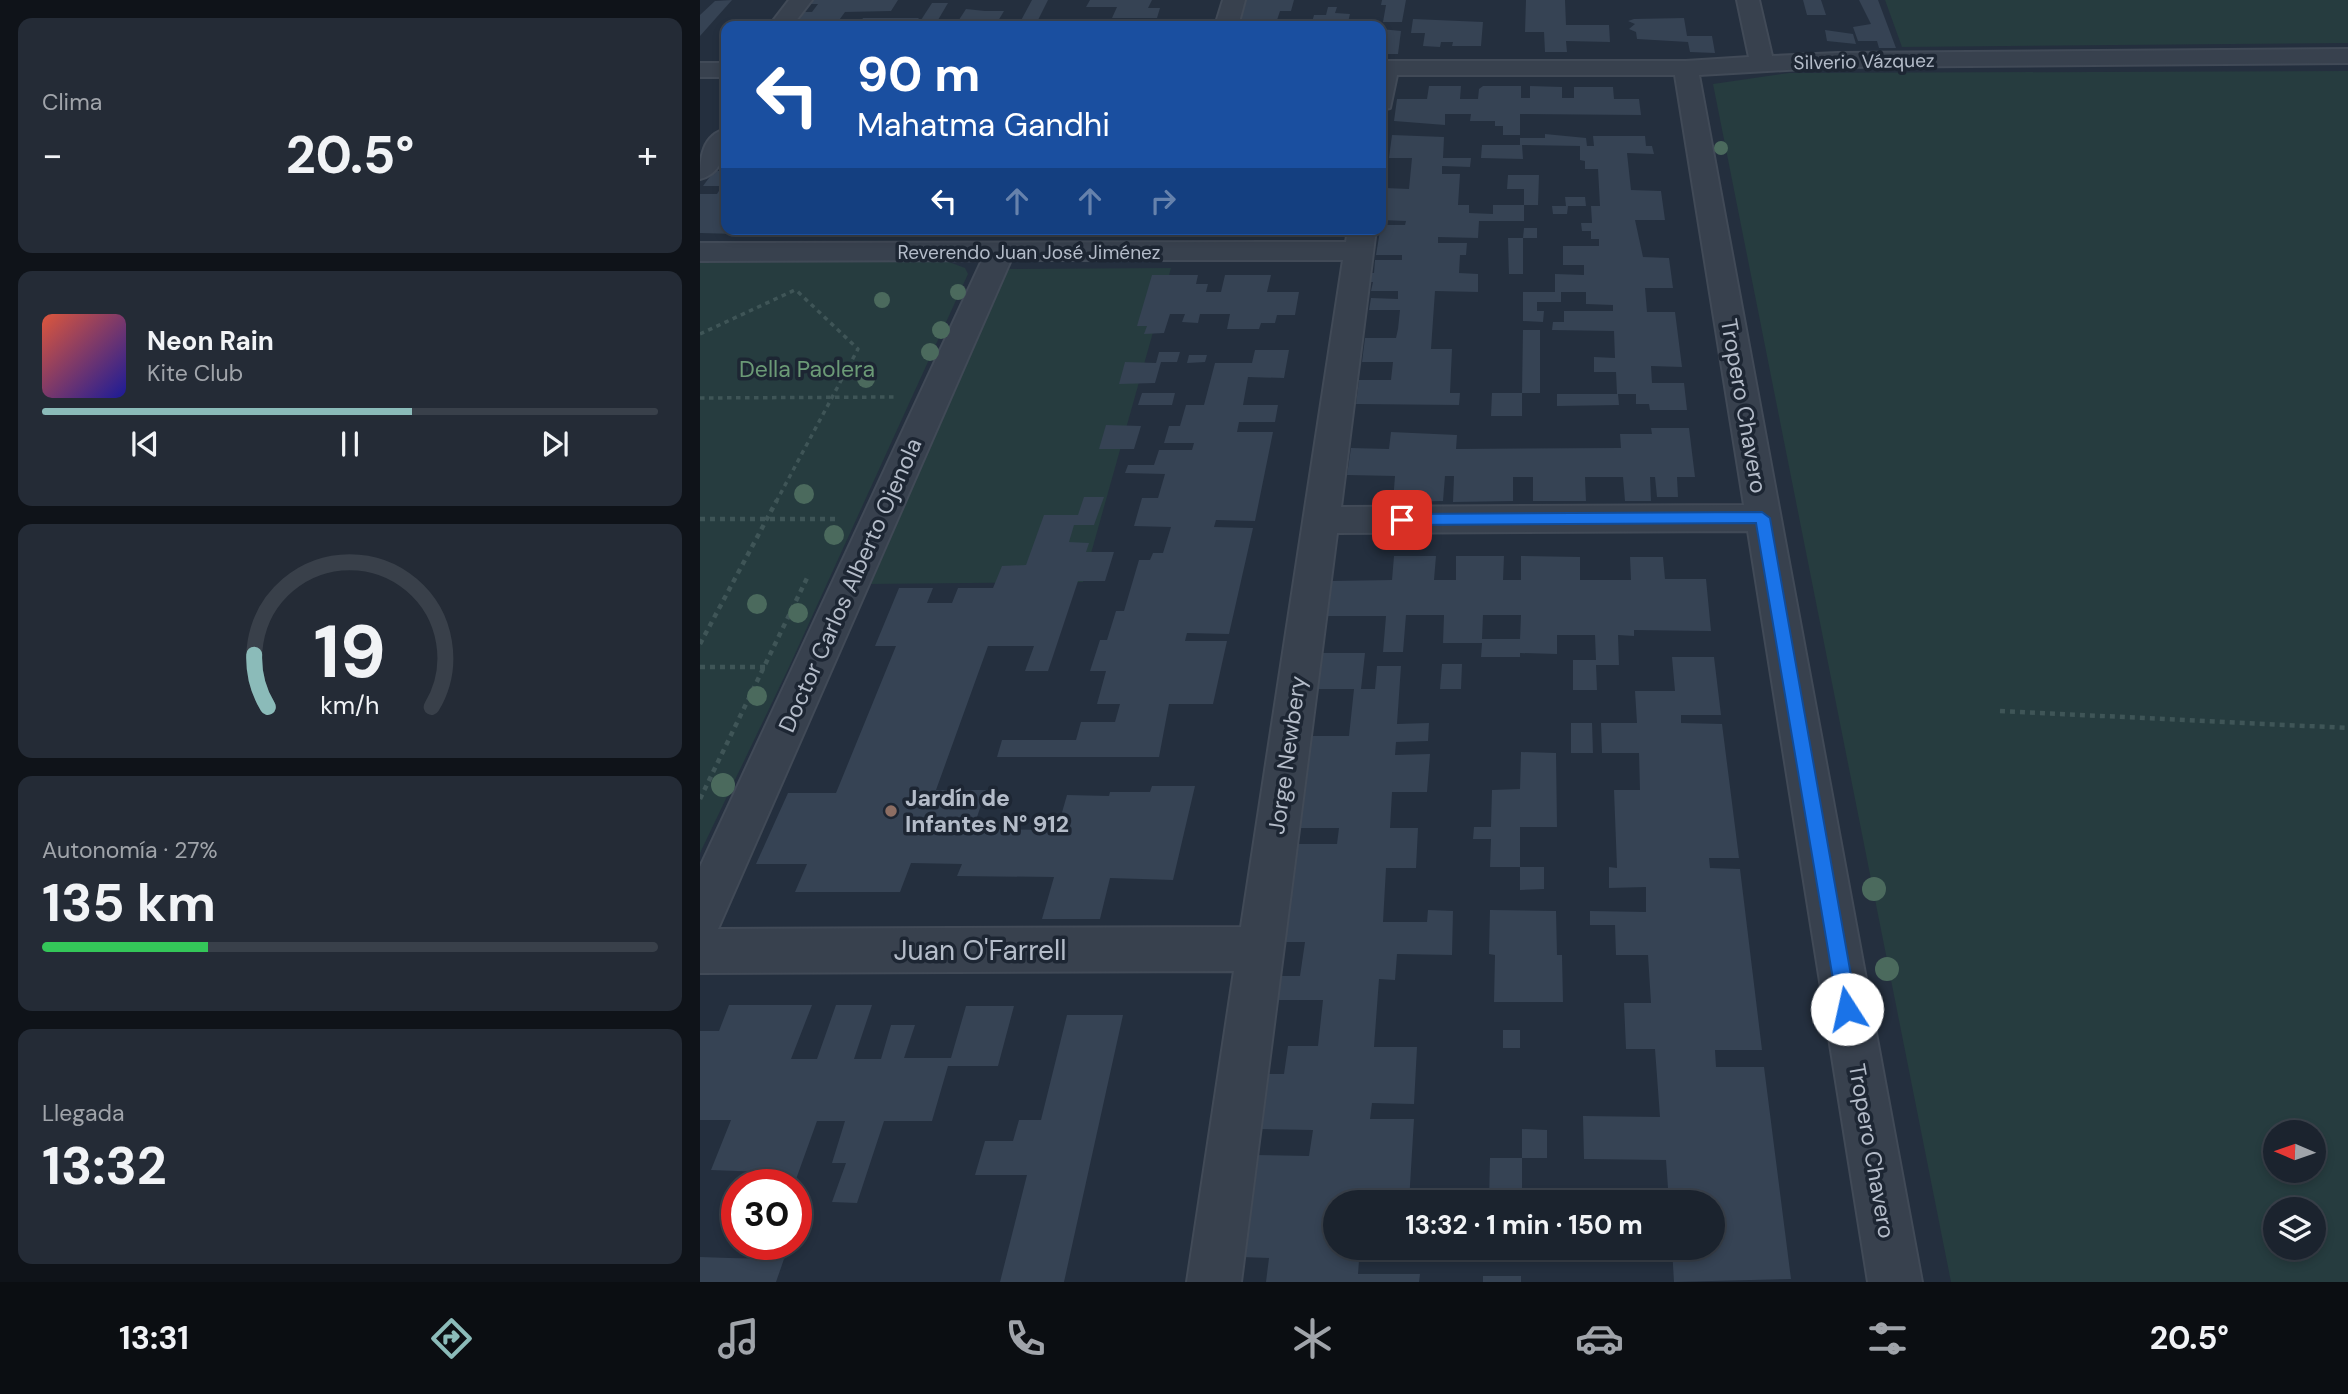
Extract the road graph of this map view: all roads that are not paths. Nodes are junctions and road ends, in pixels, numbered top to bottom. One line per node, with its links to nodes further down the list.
1 (801, 0): 4 (street)
2 (1234, 0): 5 (street)
3 (1748, 0): 7 (street)
4 (784, 21)
5 (1228, 21)
6 (2348, 56): 7 (street, Silverio Vázquez)
7 (1762, 64): 9 (street, Silverio Vázquez)
8 (1386, 68): 9 (street, Silverio Vázquez)
9 (1686, 68): 17 (street, Tropero Chavero)
10 (700, 70): 11 (street)
11 (721, 70)
12 (715, 144): 13 (street)
13 (700, 172)
14 (1360, 240): 16 (street, Reverendo Juan José Jiménez); 18 (street, Jorge Newbery)
15 (700, 252): 16 (street, Reverendo Juan José Jiménez)
16 (1000, 252): 19 (street, Doctor Carlos Alberto Ojenola)
17 (1762, 518): 18 (street); 23 (street, Tropero Chavero)
18 (1319, 520): 20 (street, Jorge Newbery)
19 (700, 917)
20 (1260, 949): 21 (street, Juan O'Farrell); 22 (street, Jorge Newbery)
21 (700, 951)
22 (1214, 1282)
23 (1895, 1282)

